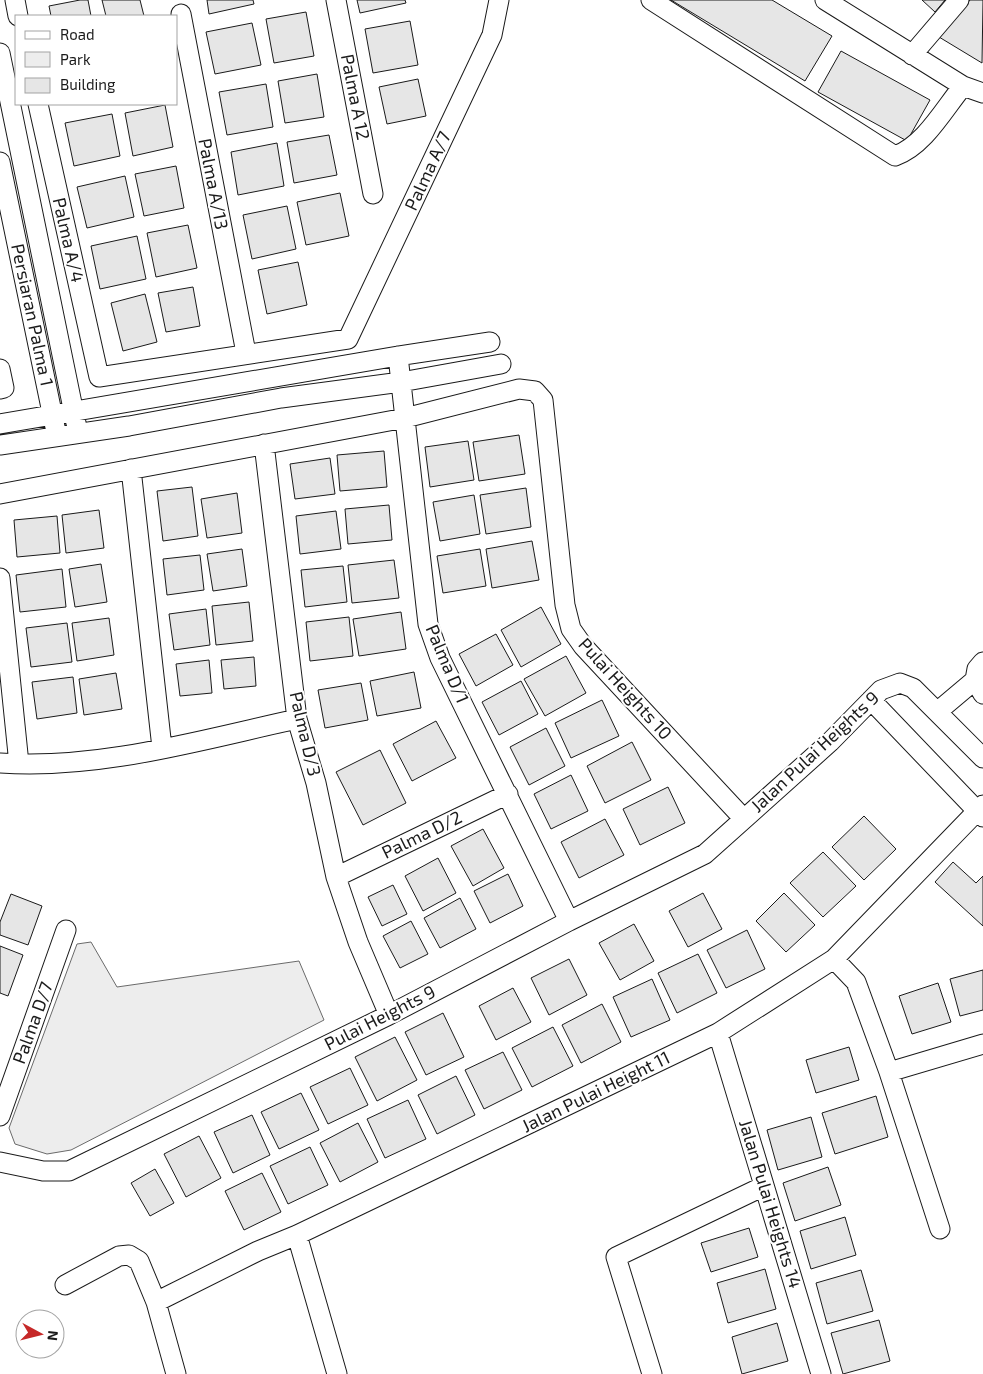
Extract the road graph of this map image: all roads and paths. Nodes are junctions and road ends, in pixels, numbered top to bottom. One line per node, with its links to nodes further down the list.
1 (15, 0): 9 (street)
2 (336, 0): 17 (street, Palma A 12)
3 (500, 0): 19 (street, Palma A/7)
4 (651, 0): 12 (street)
5 (825, 0): 7 (street)
6 (959, 0): 11 (street)
7 (850, 6): 11 (street)
8 (181, 14): 19 (street, Palma A/13)
9 (18, 15)
10 (0, 53): 15 (street)
11 (912, 55): 12 (street)
12 (963, 86): 13 (street)
13 (983, 93)
14 (38, 105): 19 (street, Palma A/4)
15 (6, 110): 25 (street)
16 (0, 162): 26 (street, Persiaran Palma 1)
17 (373, 194)
18 (490, 342): 20 (street)
19 (246, 354)
20 (398, 356): 23 (street, Palma D/1); 25 (street)
21 (501, 364): 23 (street)
22 (0, 369): 24 (street)
23 (401, 382): 27 (street, Palma D/1); 29 (street)
24 (2, 389)
25 (74, 412): 26 (street); 29 (street)
26 (53, 416): 28 (street); 30 (street, Persiaran Palma 1)
27 (406, 418): 31 (street); 45 (street, Palma D/1); 47 (street, Pulai Heights 10)
28 (0, 424)
29 (78, 434): 30 (street)
30 (57, 438): 32 (street)
31 (264, 444): 33 (street); 40 (street, Palma D/3)
32 (0, 445)
33 (131, 469): 34 (street); 41 (street)
34 (0, 494)
35 (0, 578): 44 (street)
36 (983, 662): 37 (street)
37 (979, 687): 39 (street)
38 (871, 700): 39 (street, Jalan Pulai Heights 9); 46 (street); 47 (street, Jalan Pulai Heights 9)
39 (937, 712): 42 (street, Jalan Pulai Heights 9)
40 (297, 719): 41 (street); 48 (street, Palma D/3)
41 (162, 748): 44 (street)
42 (983, 758)
43 (0, 763): 44 (street)
44 (19, 764)
45 (508, 794): 48 (street, Palma D/2); 49 (street, Palma D/1)
46 (981, 811): 51 (street, Jalan Pulai Height 11)
47 (743, 818): 49 (street, Pulai Heights 9)
48 (336, 877): 52 (street, Palma D/3)
49 (569, 921): 52 (street, Pulai Heights 9)
50 (66, 930): 56 (street, Palma D/7)
51 (834, 960): 53 (street, Jalan Pulai Height 11); 55 (street)
52 (389, 1015): 57 (street, Pulai Heights 9)
53 (718, 1033): 58 (street, Jalan Pulai Heights 14); 60 (street, Jalan Pulai Height 11)
54 (983, 1044): 55 (street)
55 (889, 1072): 59 (street)
56 (0, 1116)
57 (0, 1162)
58 (764, 1186): 65 (street); 66 (street, Jalan Pulai Heights 14)
59 (940, 1230)
60 (297, 1235): 62 (street, Jalan Pulai Height 11); 64 (street)
61 (65, 1285): 62 (street)
62 (156, 1302): 63 (street)
63 (176, 1374)
64 (337, 1374)
65 (652, 1374)
66 (822, 1374)

